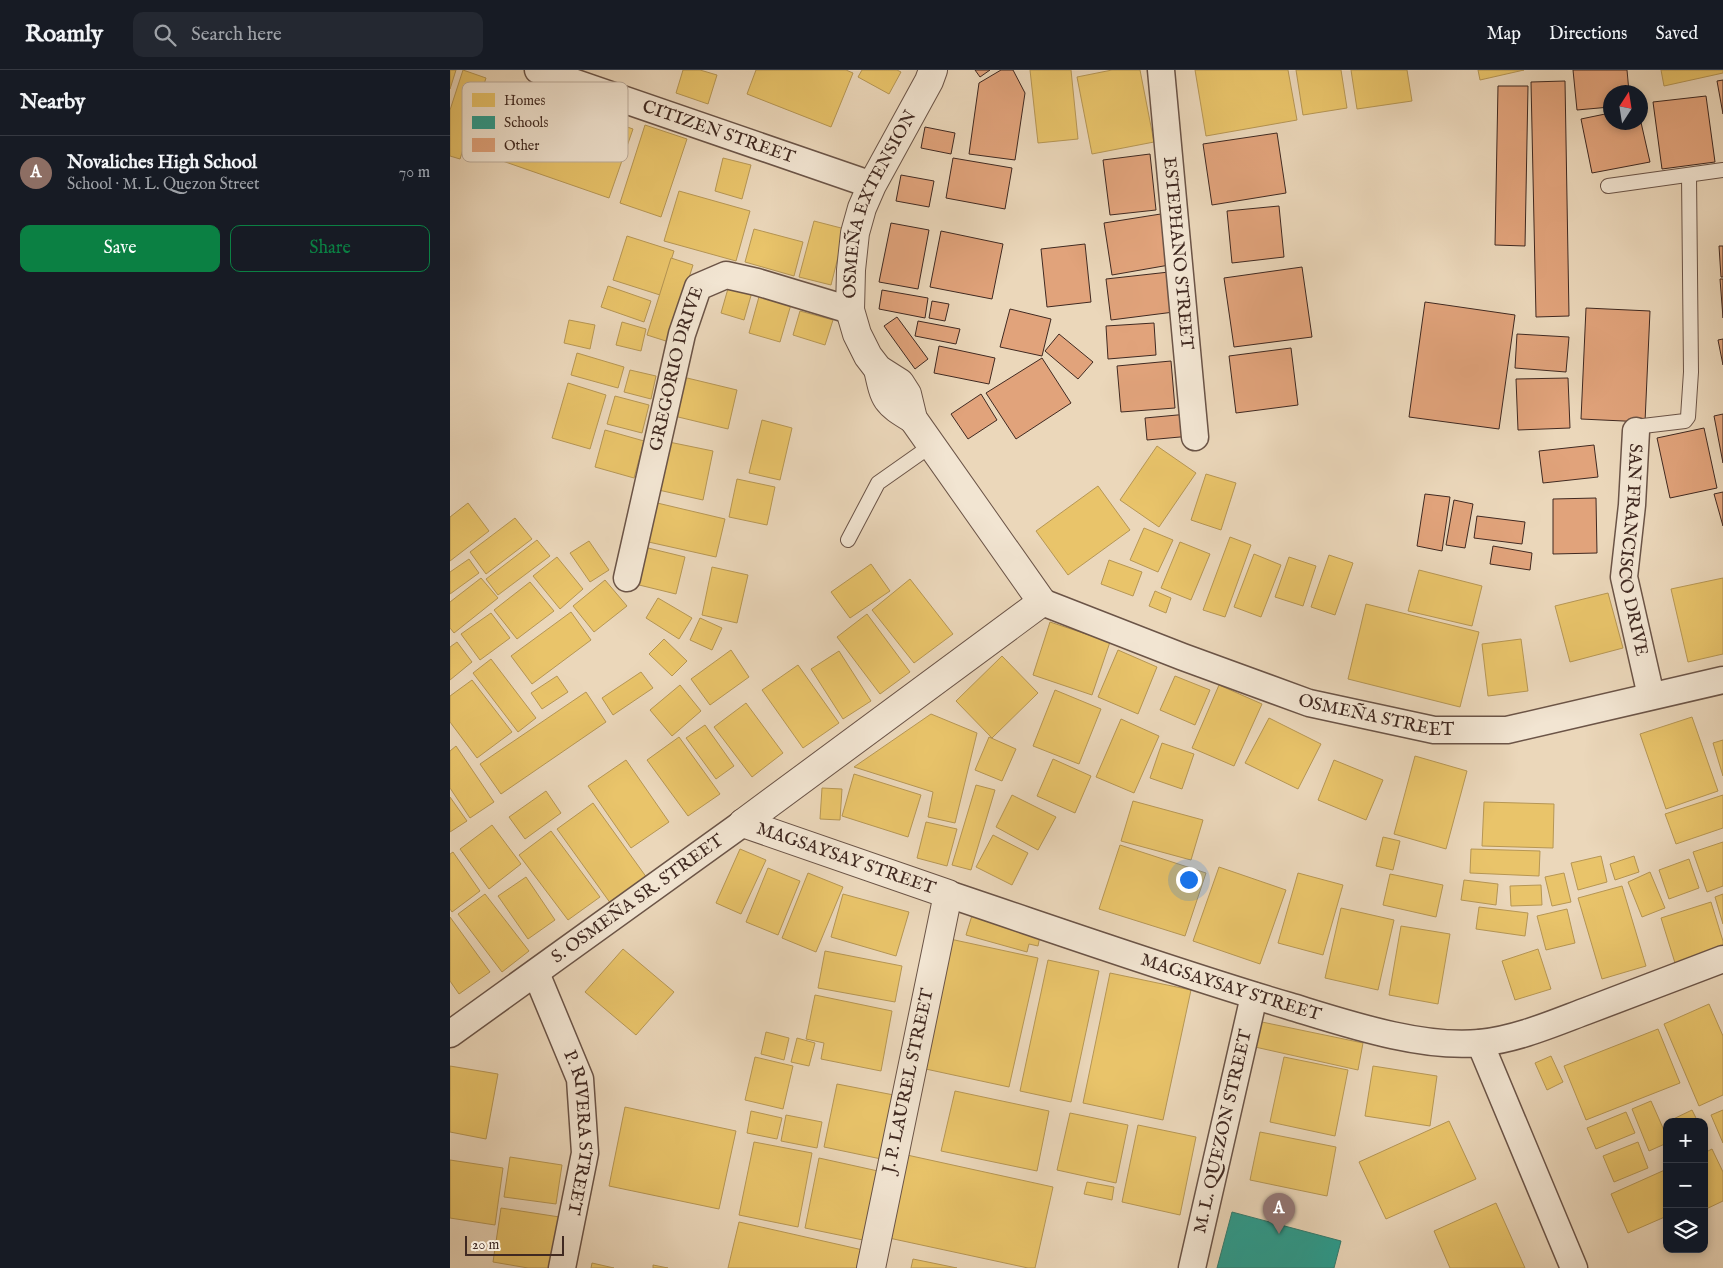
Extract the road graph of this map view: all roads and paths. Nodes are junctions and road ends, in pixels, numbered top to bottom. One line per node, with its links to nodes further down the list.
1 (538, 70): 4 (street, CITIZEN STREET)
2 (933, 70): 8 (street, OSMEÑA EXTENSION)
3 (1161, 70): 12 (street, ESTEPHANO STREET)
4 (573, 82)
5 (628, 101): 8 (street, CITIZEN STREET)
6 (1723, 170): 7 (lane)
7 (1689, 176): 9 (lane); 11 (lane, SAN FRANCISCO DRIVE)
8 (872, 185): 10 (street, OSMEÑA EXTENSION)
9 (1608, 186)
10 (850, 310): 13 (street, OSMEÑA EXTENSION); 15 (street, GREGORIO DRIVE)
11 (1636, 431): 18 (street, SAN FRANCISCO DRIVE)
12 (1195, 437)
13 (932, 446): 14 (lane); 16 (street, OSMEÑA EXTENSION)
14 (848, 540)
15 (627, 578)
16 (1042, 602): 18 (street, OSMEÑA STREET); 19 (street, S. OSMEÑA SR. STREET)
17 (1723, 680): 18 (street, OSMEÑA STREET)
18 (1651, 696)
19 (743, 824): 20 (street, MAGSAYSAY STREET); 22 (street, S. OSMEÑA SR. STREET)
20 (948, 894): 23 (street, MAGSAYSAY STREET); 27 (street, J. P. LAUREL STREET)
21 (1723, 959): 25 (street, MAGSAYSAY STREET)
22 (536, 972): 24 (street, S. OSMEÑA SR. STREET); 26 (street, P. RIVERA STREET)
23 (1254, 996): 25 (street, MAGSAYSAY STREET); 28 (street, M. L. QUEZON STREET)
24 (450, 1034)
25 (1480, 1043): 29 (street)
26 (562, 1268)
27 (871, 1268)
28 (1192, 1268)
29 (1574, 1268)

